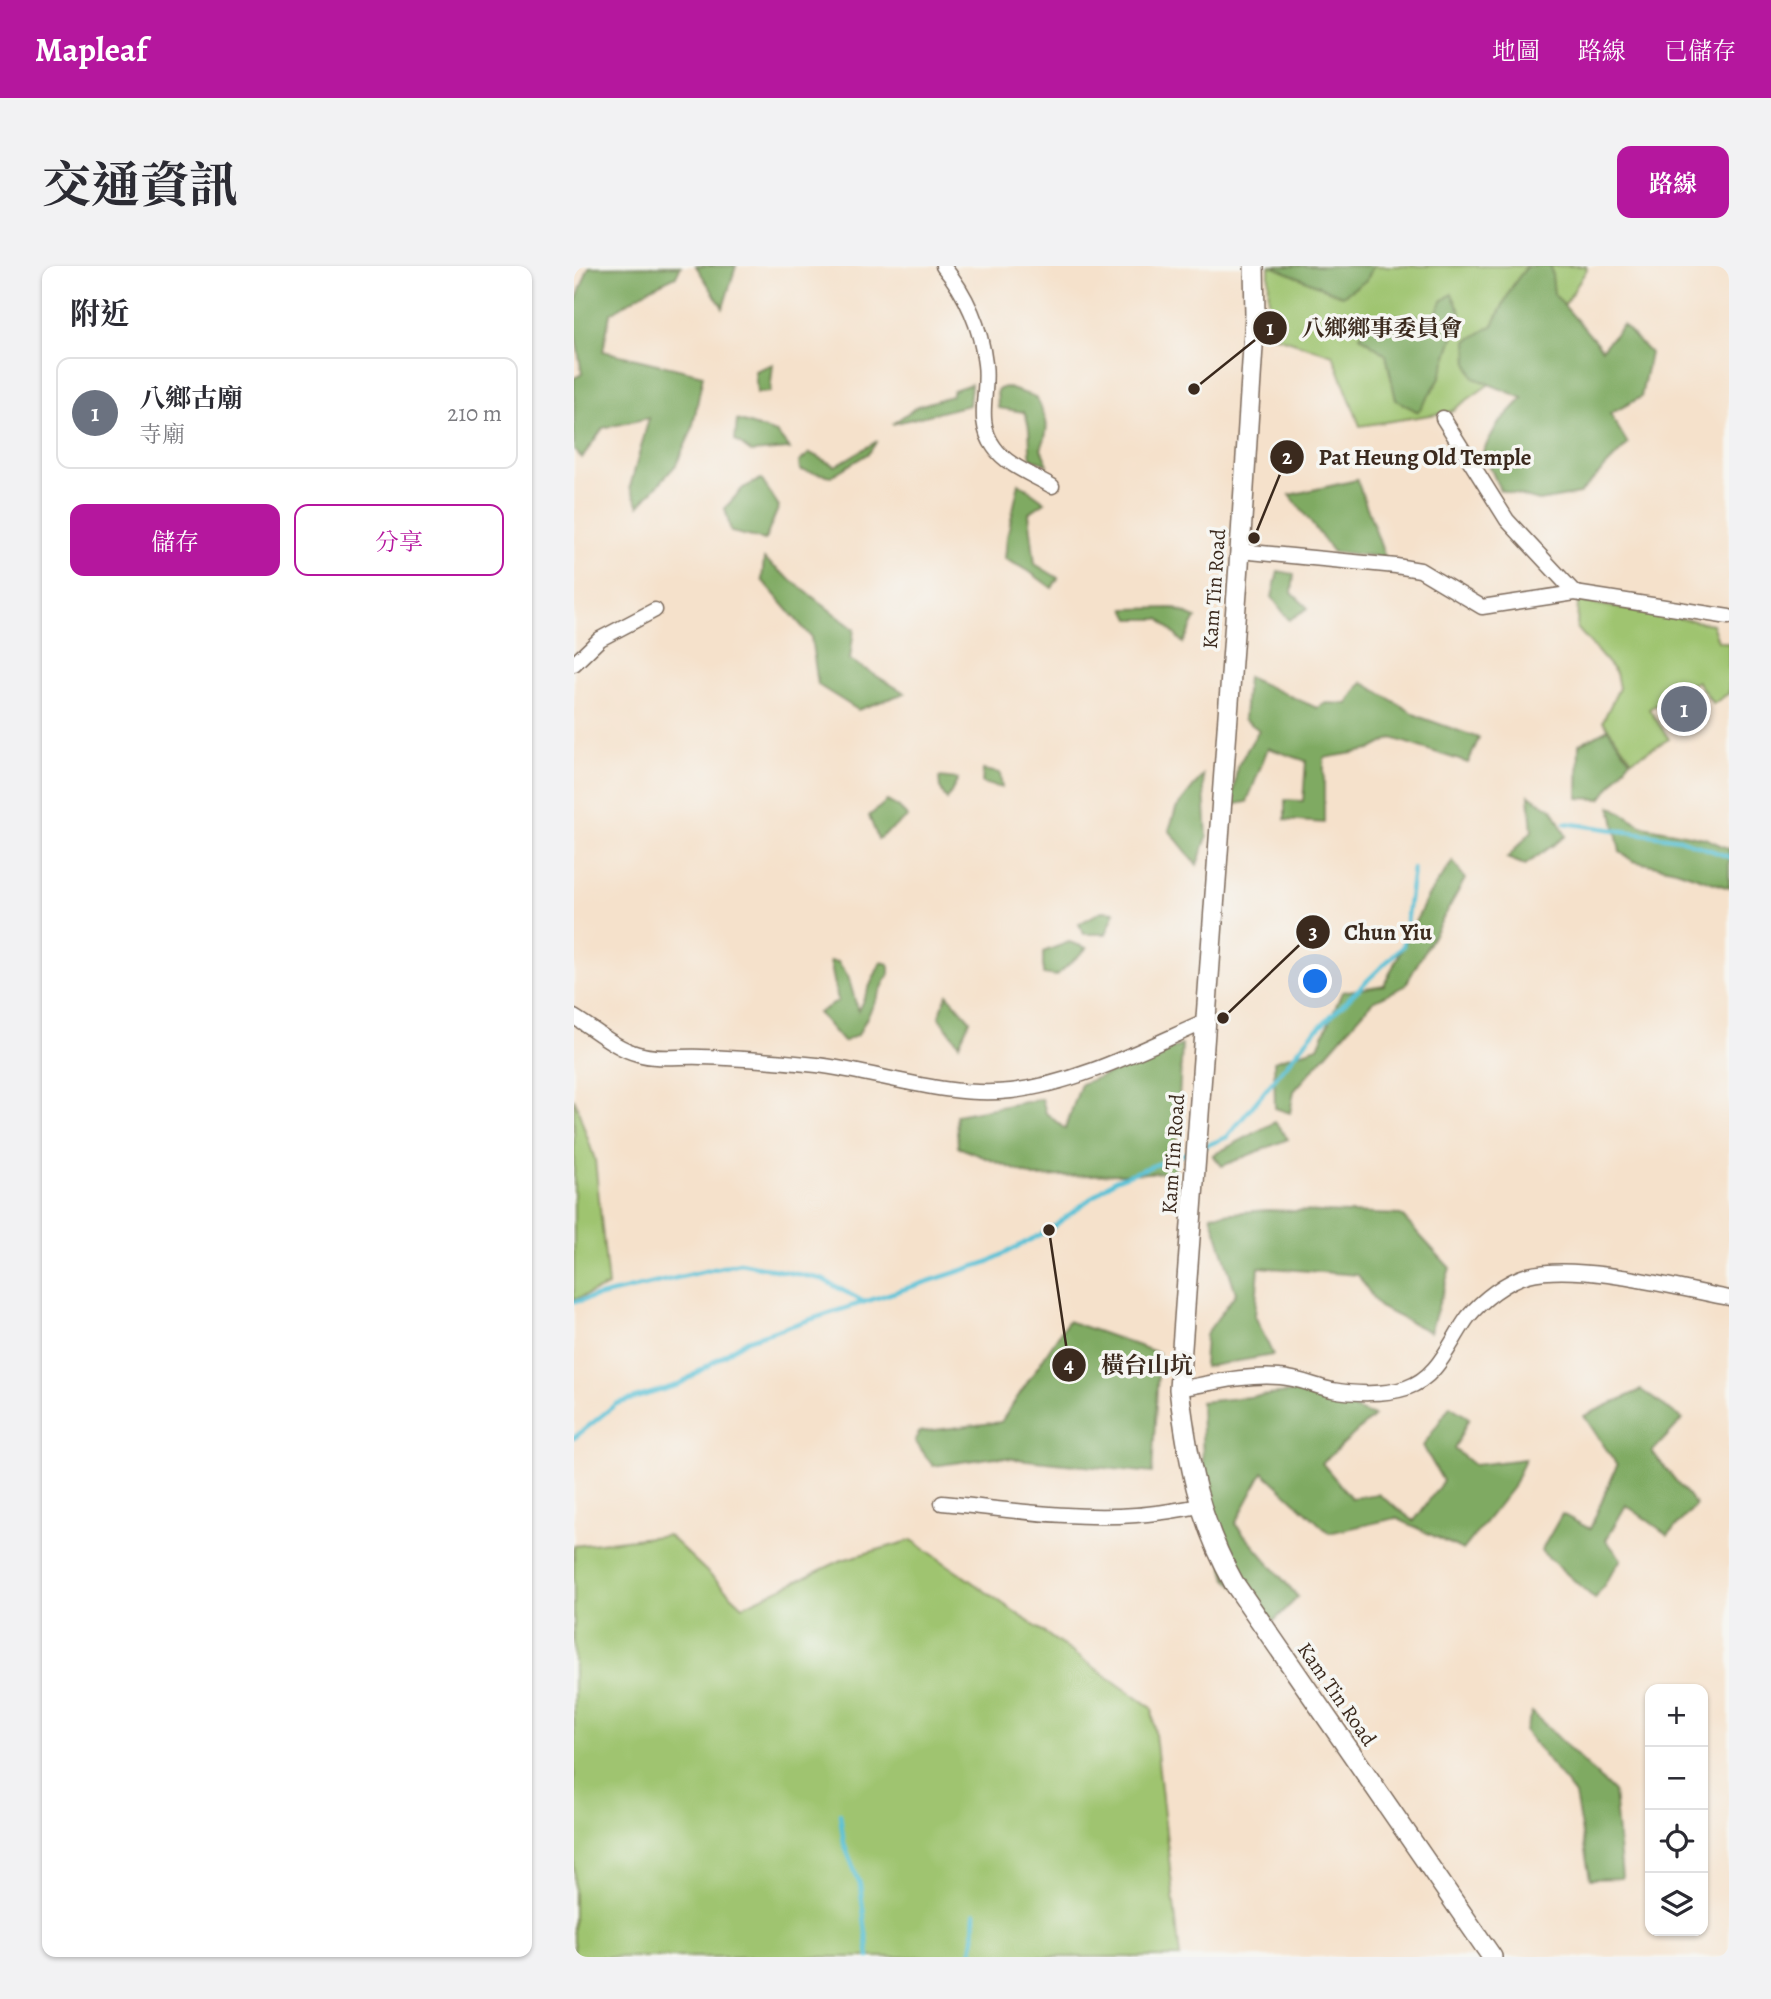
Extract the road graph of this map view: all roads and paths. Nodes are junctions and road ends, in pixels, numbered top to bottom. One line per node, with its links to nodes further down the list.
1 (943, 266): 4 (street)
2 (1254, 266): 5 (main road, Kam Tin Road)
3 (1443, 418): 6 (street)
4 (1052, 486)
5 (1240, 551): 6 (street); 11 (main road, Kam Tin Road)
6 (1575, 593): 8 (street)
7 (655, 610): 9 (street)
8 (1729, 617)
9 (574, 664)
10 (574, 1017): 11 (street)
11 (1205, 1022): 13 (main road, Kam Tin Road)
12 (1729, 1298): 13 (street)
13 (1179, 1389): 15 (main road, Kam Tin Road)
14 (942, 1503): 15 (street)
15 (1200, 1506): 16 (main road, Kam Tin Road)
16 (1492, 1957)

